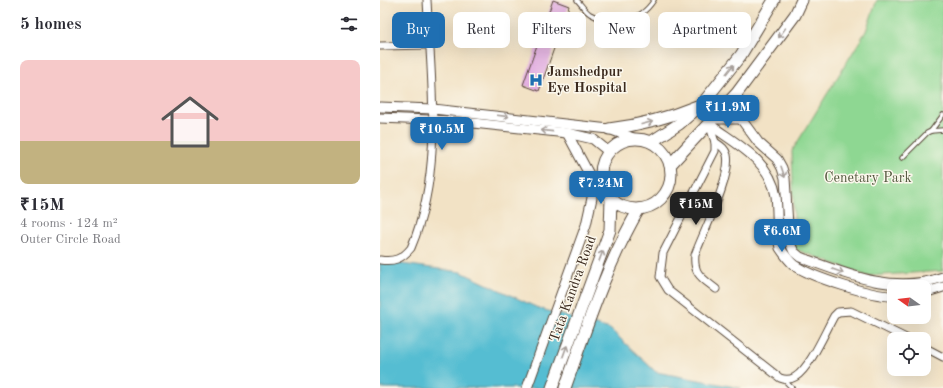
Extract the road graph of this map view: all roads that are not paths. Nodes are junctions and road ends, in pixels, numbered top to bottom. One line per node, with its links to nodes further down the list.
1 (427, 0): 6 (street)
2 (577, 0): 3 (lane)
3 (654, 0)
4 (774, 0): 11 (main road, one-way to 4)
5 (802, 0): 10 (main road, one-way to 10)
6 (428, 12)
7 (380, 46): 8 (street)
8 (392, 46)
9 (430, 48): 13 (street)
10 (737, 93): 16 (street); 18 (main road)
11 (700, 106): 18 (main road); 19 (main road, one-way to 11); 24 (main road)
12 (380, 107): 13 (street)
13 (433, 109): 17 (street); 19 (street, one-way to 19)
14 (943, 115): 21 (lane)
15 (380, 118): 17 (street)
16 (740, 119): 18 (street); 27 (street)
17 (432, 120): 22 (street, one-way to 17); 33 (street)
18 (712, 122): 25 (street); 29 (street); 30 (main road)
19 (609, 129): 23 (street)
20 (943, 130): 21 (lane)
21 (931, 131): 28 (lane)
22 (567, 133): 26 (street); 44 (street)
23 (636, 139): 24 (main road); 26 (main road)
24 (651, 142): 30 (main road)
25 (715, 142): 36 (street); 43 (street)
26 (609, 152): 31 (main road)
27 (771, 154): 29 (street); 34 (street, one-way to 34)
28 (902, 158)
29 (762, 164): 38 (street)
30 (670, 165): 32 (main road)
31 (611, 199): 32 (main road); 39 (main road, Tata Kandra Road, one-way to 31)
32 (639, 209): 39 (main road)
33 (380, 260)
34 (943, 277)
35 (943, 287): 37 (street)
36 (716, 289)
37 (931, 290)
38 (887, 295)
39 (591, 296): 45 (main road, Tata Kandra Road, one-way to 39); 46 (main road)
40 (894, 332): 43 (street)
41 (931, 351): 42 (street)
42 (943, 357)
43 (785, 380): 47 (lane)
44 (526, 388)
45 (552, 388)
46 (565, 388)
47 (792, 388)

